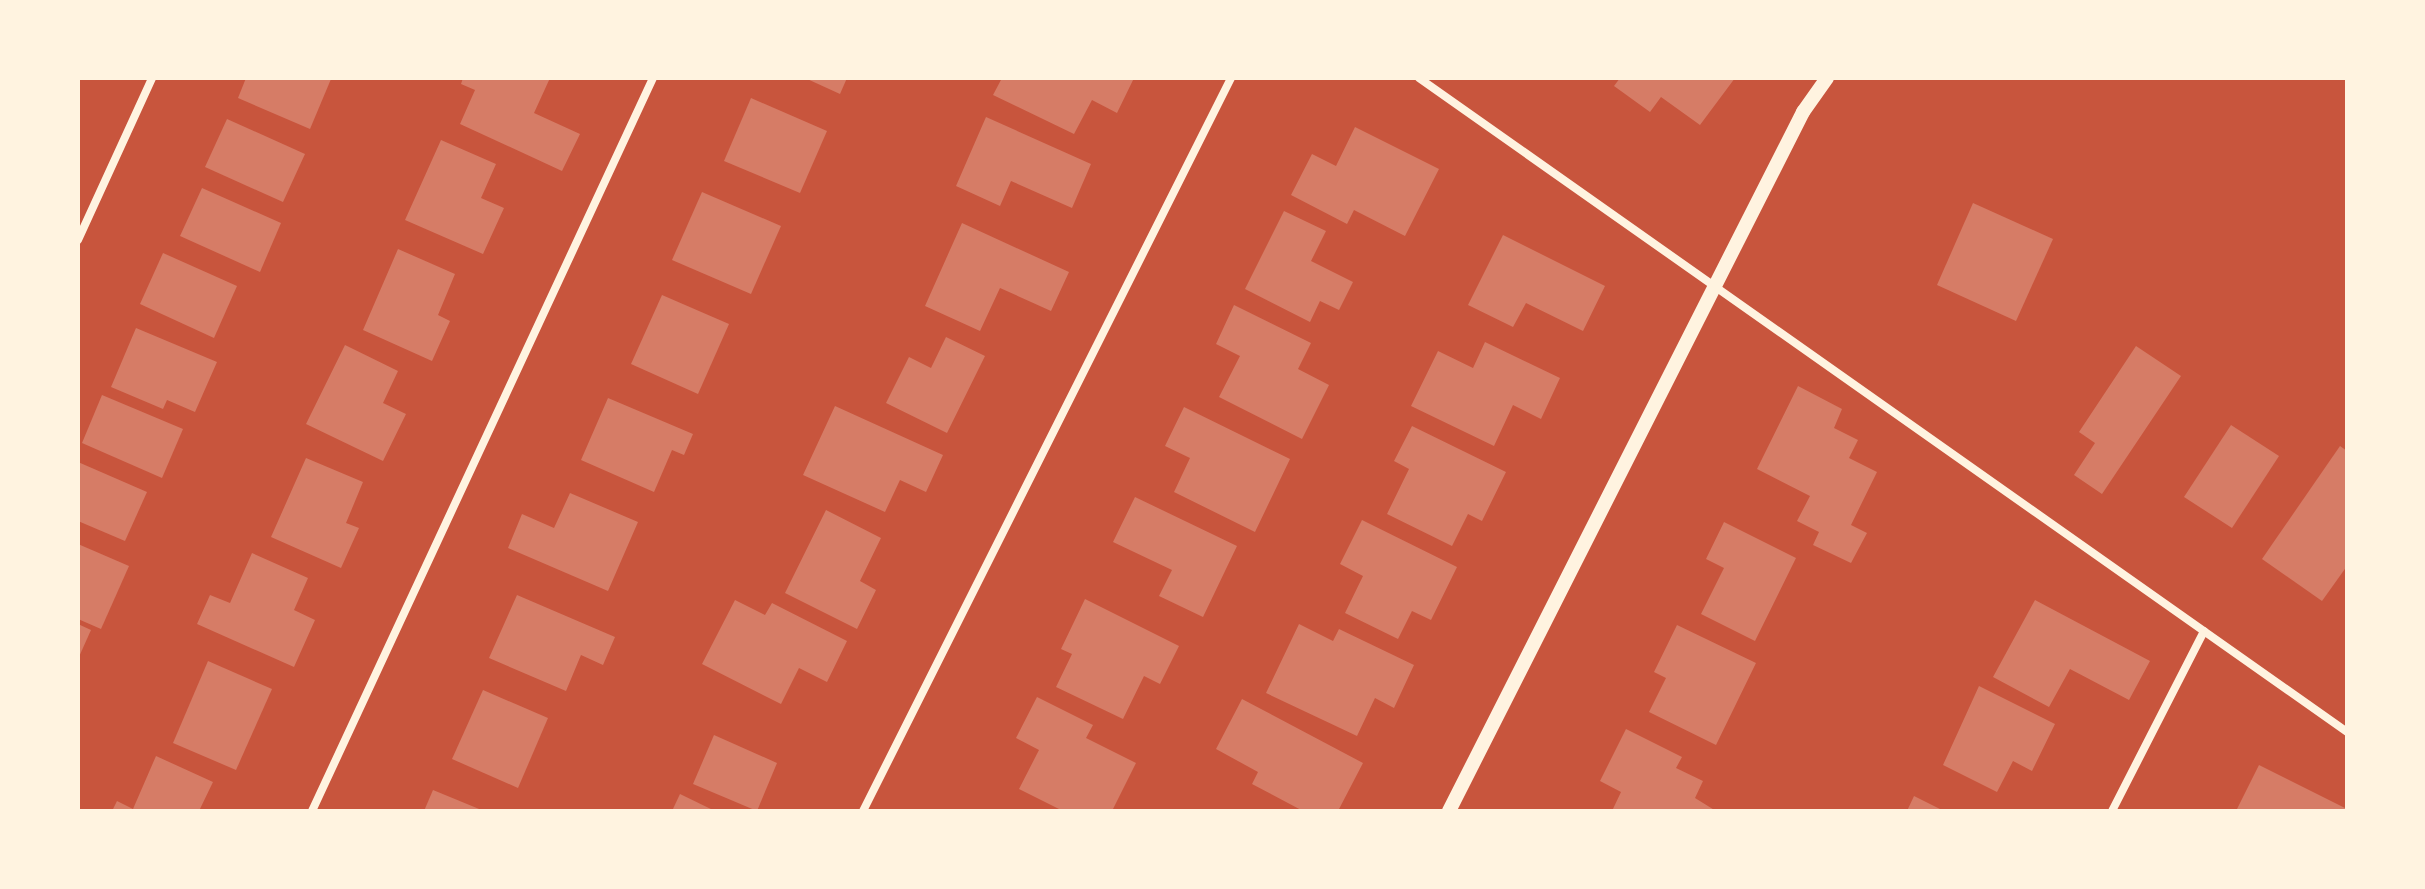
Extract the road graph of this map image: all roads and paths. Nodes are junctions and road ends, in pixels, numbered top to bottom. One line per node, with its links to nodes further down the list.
1 (152, 78): 6 (street)
2 (653, 78): 10 (street)
3 (1231, 78): 11 (street)
4 (1419, 78): 7 (street)
5 (1827, 78): 7 (street)
6 (78, 240)
7 (1714, 285): 8 (street); 12 (street)
8 (2204, 631): 9 (street); 13 (street)
9 (2347, 732)
10 (312, 811)
11 (863, 811)
12 (1449, 811)
13 (2112, 811)

